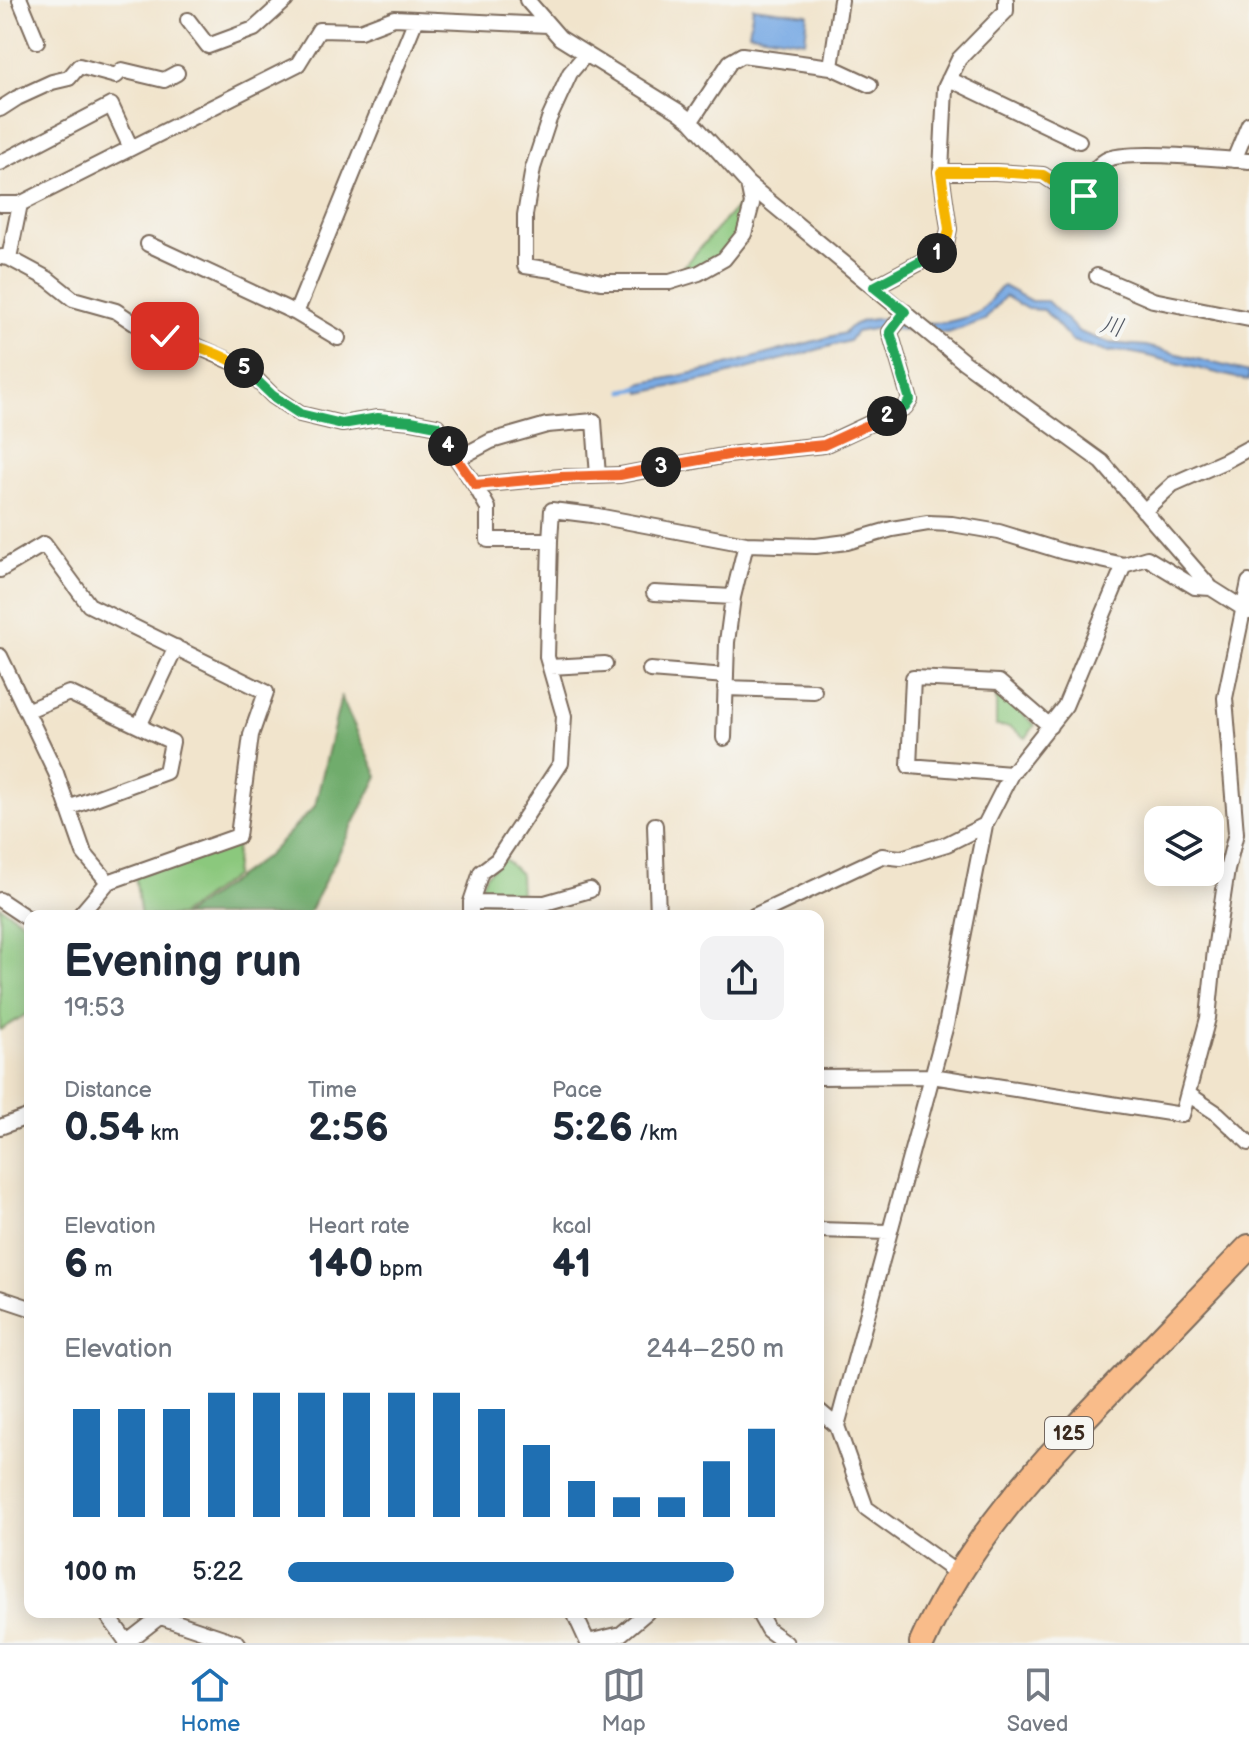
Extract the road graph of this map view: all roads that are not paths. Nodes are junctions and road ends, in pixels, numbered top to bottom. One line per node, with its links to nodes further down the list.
1 (20, 0): 9 (street)
2 (527, 0): 8 (street)
3 (841, 0): 11 (street)
4 (1006, 0): 13 (street)
5 (279, 2): 7 (street)
6 (416, 19): 8 (street); 19 (street); 31 (street)
7 (188, 20)
8 (548, 25): 10 (street)
9 (37, 41)
10 (586, 54): 16 (street); 23 (street)
11 (831, 67): 14 (street); 16 (street)
12 (177, 73): 15 (street)
13 (949, 79): 18 (street); 22 (street)
14 (870, 85)
15 (0, 109)
16 (691, 121): 23 (street)
17 (1249, 124): 20 (street)
18 (1079, 141)
19 (131, 148): 21 (street); 25 (street)
20 (1242, 161): 22 (street)
21 (0, 163)
22 (941, 172): 29 (street)
23 (748, 184): 29 (street)
24 (0, 204): 25 (street)
25 (20, 204): 27 (street)
26 (148, 244): 31 (street)
27 (5, 257): 35 (street)
28 (1097, 276): 32 (street)
29 (874, 287): 30 (street)
30 (905, 312): 36 (street); 38 (street)
31 (296, 313): 33 (street)
32 (1249, 319)
33 (338, 338)
34 (1249, 448): 38 (street)
35 (457, 459): 36 (street); 37 (street)
36 (598, 476): 37 (street)
37 (475, 485): 39 (street)
38 (1144, 511): 44 (street)
39 (550, 540): 40 (street); 51 (street)
40 (746, 544): 41 (street); 46 (street)
41 (1124, 565): 44 (street); 57 (street)
42 (0, 570): 48 (street)
43 (1249, 582): 47 (street)
44 (1211, 588): 47 (street)
45 (654, 593): 46 (street)
46 (733, 597): 53 (street)
47 (1246, 610): 74 (street)
48 (176, 647): 56 (street); 63 (street)
49 (0, 656): 55 (street)
50 (605, 664): 51 (street)
51 (550, 667): 66 (street)
52 (650, 670): 53 (street)
53 (726, 682): 54 (street); 58 (street)
54 (814, 691)
55 (26, 711): 56 (street); 60 (street)
56 (139, 726): 60 (street)
57 (1050, 726): 59 (street); 59 (street)
58 (724, 738)
59 (1011, 774): 62 (street)
60 (68, 808): 63 (street)
61 (655, 825): 69 (street)
62 (985, 825): 70 (street); 72 (street)
63 (108, 882): 68 (street)
64 (590, 890): 67 (street)
65 (0, 900): 71 (street)
66 (471, 909): 67 (street)
67 (545, 909)
68 (84, 910)
69 (658, 910)
70 (767, 910)
71 (24, 916)
72 (932, 1076): 73 (street); 74 (street); 79 (street)
73 (824, 1077)
74 (1188, 1094): 77 (street)
75 (24, 1118): 76 (street)
76 (0, 1127)
77 (1249, 1143)
78 (824, 1230): 79 (street)
79 (889, 1232): 84 (street)
80 (1249, 1247): 85 (highway, 125)
81 (0, 1298): 82 (street)
82 (24, 1306)
83 (824, 1415): 84 (street)
84 (837, 1426): 85 (street)
85 (958, 1574): 96 (highway, 125)
86 (109, 1618): 92 (street)
87 (159, 1618): 92 (street)
88 (174, 1618): 93 (street)
89 (576, 1618): 94 (street)
90 (640, 1618): 94 (street)
91 (761, 1618): 95 (street)
92 (127, 1643)
93 (238, 1643)
94 (588, 1643)
95 (786, 1643)
96 (922, 1643)

